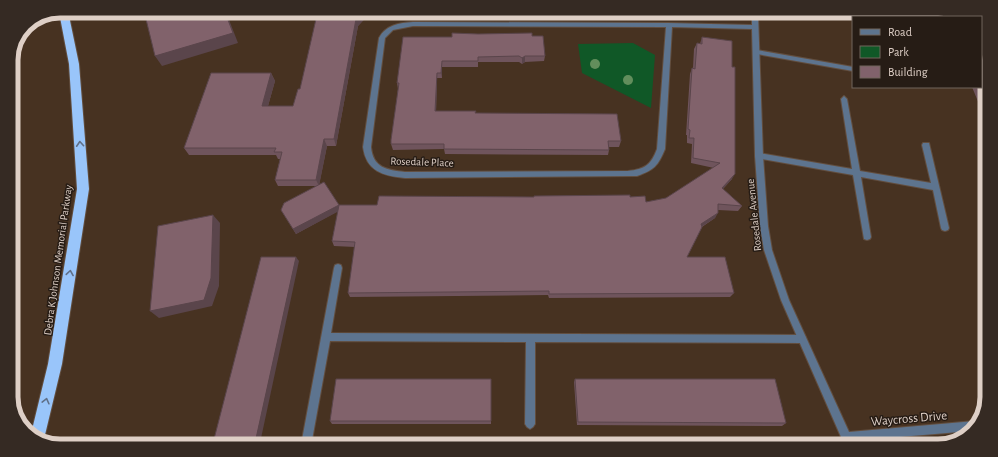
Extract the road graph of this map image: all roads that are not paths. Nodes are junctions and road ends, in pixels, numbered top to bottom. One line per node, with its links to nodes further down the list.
1 (64, 18): 20 (highway, Debra K Johnson Memorial Parkway, one-way to 1)
2 (755, 18): 4 (street, Rosedale Avenue)
3 (669, 25): 3 (street, Rosedale Place); 4 (street, Rosedale Place)
4 (756, 27): 5 (street, Rosedale Avenue)
5 (757, 52): 6 (street); 9 (street, Rosedale Avenue)
6 (852, 69)
7 (844, 99): 10 (street)
8 (926, 145): 11 (street)
9 (759, 156): 10 (street); 17 (street, Rosedale Avenue)
10 (856, 173): 11 (street); 13 (street)
11 (936, 187): 12 (street)
12 (945, 228)
13 (867, 237)
14 (338, 268): 15 (street)
15 (326, 337): 16 (street); 21 (street)
16 (531, 338): 17 (street); 18 (street)
17 (802, 339): 22 (street, Rosedale Avenue)
18 (530, 424)
19 (968, 427): 23 (street, Waycross Drive)
20 (39, 433)
21 (307, 439)
22 (847, 439)
23 (865, 439)

